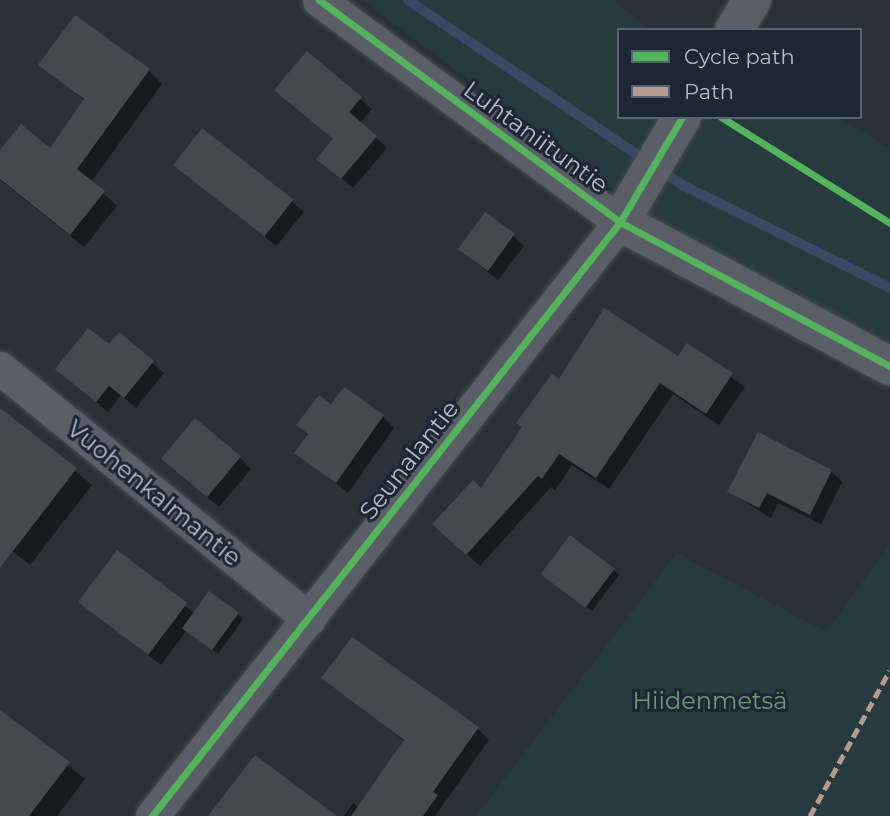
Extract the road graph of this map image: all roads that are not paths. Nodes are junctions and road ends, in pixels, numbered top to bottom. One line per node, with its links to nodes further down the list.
1 (319, 0): 5 (street, Luhtaniituntie)
2 (752, 0): 3 (street)
3 (734, 28)
4 (673, 133): 5 (street, Seunalantie)
5 (620, 222): 6 (street, Luhtaniituntie); 8 (street, Seunalantie)
6 (890, 366)
7 (0, 368): 8 (street, Vuohenkalmantie)
8 (309, 619): 9 (street, Seunalantie)
9 (152, 816)

